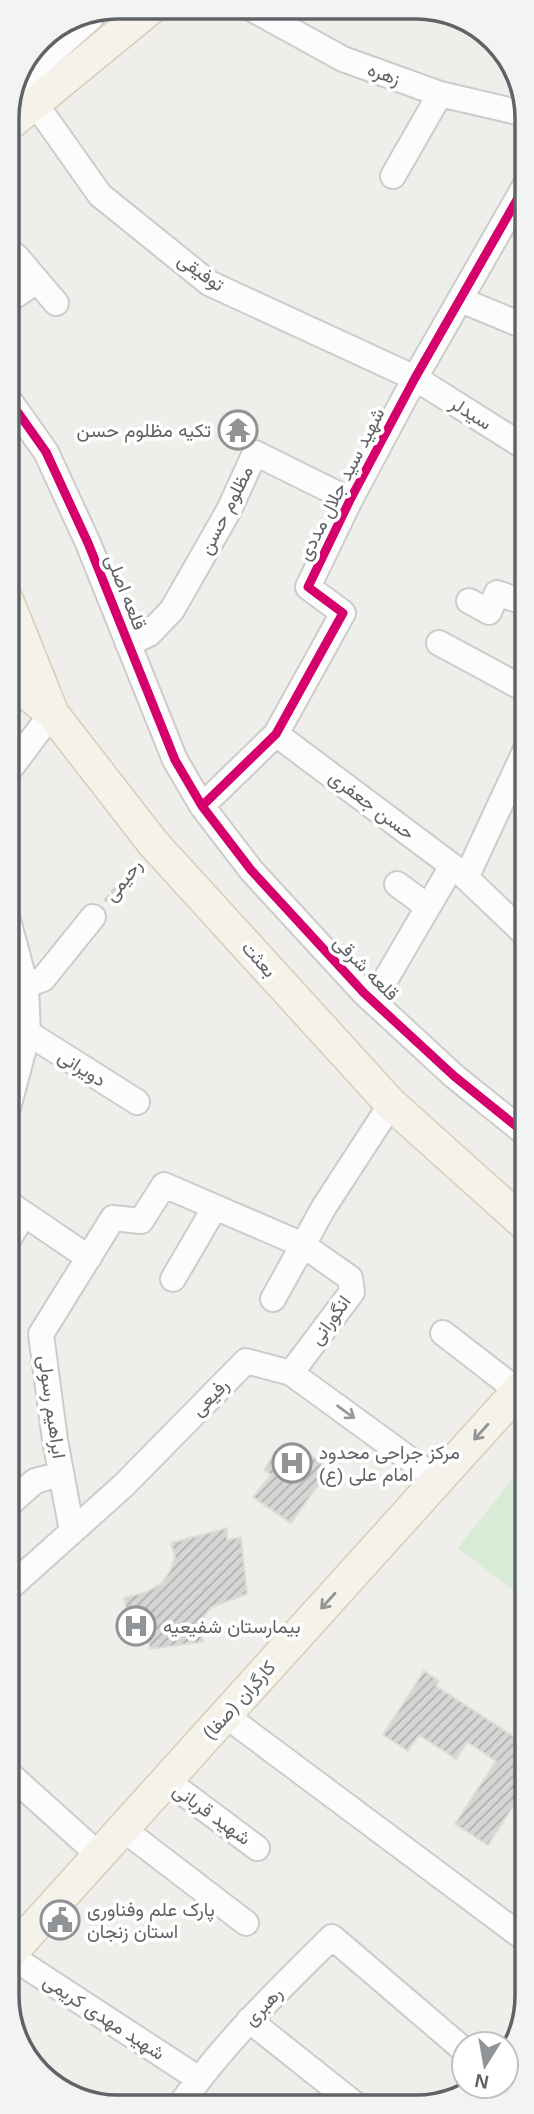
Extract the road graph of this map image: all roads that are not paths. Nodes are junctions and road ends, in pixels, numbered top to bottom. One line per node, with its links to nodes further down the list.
1 (136, 19): 6 (main road)
2 (269, 19): 4 (street, زهره)
3 (85, 26): 5 (street)
4 (440, 94): 8 (street, زهره); 9 (street)
5 (21, 101)
6 (21, 103)
7 (20, 107): 17 (street, توفیقی)
8 (514, 111)
9 (393, 176)
10 (515, 204): 14 (street, شهید سید جلال مددی)
11 (19, 260): 12 (street)
12 (37, 281): 13 (street); 15 (street)
13 (19, 293)
14 (461, 300): 16 (street); 17 (street, شهید سید جلال مددی)
15 (56, 303)
16 (515, 322)
17 (415, 379): 19 (street, سیدلر); 20 (street, شهید سید جلال مددی)
18 (19, 414): 25 (street, قلعه اصلی)
19 (515, 441)
20 (350, 500): 25 (street, مظلوم حسن); 29 (street, شهید سید جلال مددی)
21 (515, 599): 22 (street)
22 (469, 601)
23 (19, 630): 28 (main road)
24 (439, 643): 26 (street)
25 (128, 644): 32 (street, قلعه اصلی)
26 (515, 684)
27 (19, 687): 28 (main road, بعثت)
28 (52, 713): 30 (street); 44 (main road, بعثت)
29 (276, 734): 32 (street, شهید سید جلال مددی); 33 (street, حسن جعفری)
30 (19, 758)
31 (515, 769): 33 (street)
32 (202, 806): 40 (street, قلعه شرقی)
33 (459, 872): 35 (street); 37 (street, حسن جعفری)
34 (397, 884): 35 (street)
35 (428, 907): 40 (street)
36 (93, 917): 38 (street)
37 (515, 925)
38 (19, 988)
39 (19, 997): 41 (street)
40 (373, 1001): 45 (street, قلعه شرقی)
41 (28, 1034): 42 (street); 43 (street, دویرانی)
42 (19, 1067)
43 (136, 1102)
44 (391, 1104): 48 (main road, بعثت); 49 (street)
45 (515, 1125)
46 (215, 1207): 49 (street); 50 (street, ابراهیم رسولی); 51 (street)
47 (19, 1211): 50 (street)
48 (515, 1215)
49 (303, 1245): 52 (street); 54 (street, انگورانی)
50 (89, 1258): 57 (street, ابراهیم رسولی)
51 (173, 1279)
52 (273, 1298)
53 (443, 1333): 55 (street)
54 (291, 1373): 58 (street, رفیعی, one-way to 58); 60 (street, رفیعی)
55 (515, 1381)
56 (515, 1394): 58 (main road, کارگران (صفا), one-way to 58)
57 (61, 1474): 59 (street); 60 (street, ابراهیم رسولی)
58 (438, 1480): 62 (main road, کارگران (صفا), one-way to 62)
59 (19, 1496)
60 (72, 1531): 61 (street, رفیعی)
61 (19, 1579)
62 (225, 1715): 63 (main road, کارگران (صفا)); 69 (street)
63 (166, 1780): 65 (main road, کارگران (صفا)); 66 (street, شهید قربانی)
64 (19, 1783): 67 (street)
65 (122, 1829): 67 (main road, کارگران (صفا)); 68 (street)
66 (257, 1848)
67 (99, 1855): 70 (main road, کارگران (صفا))
68 (246, 1923)
69 (515, 1932)
70 (19, 1943)
71 (19, 1962): 74 (street, شهید مهدی کریمی)
72 (249, 2020): 73 (street, رهبری); 74 (street, رهبری); 76 (street)
73 (450, 2038)
74 (199, 2079): 75 (street, رهبری)
75 (187, 2095)
76 (343, 2095)

